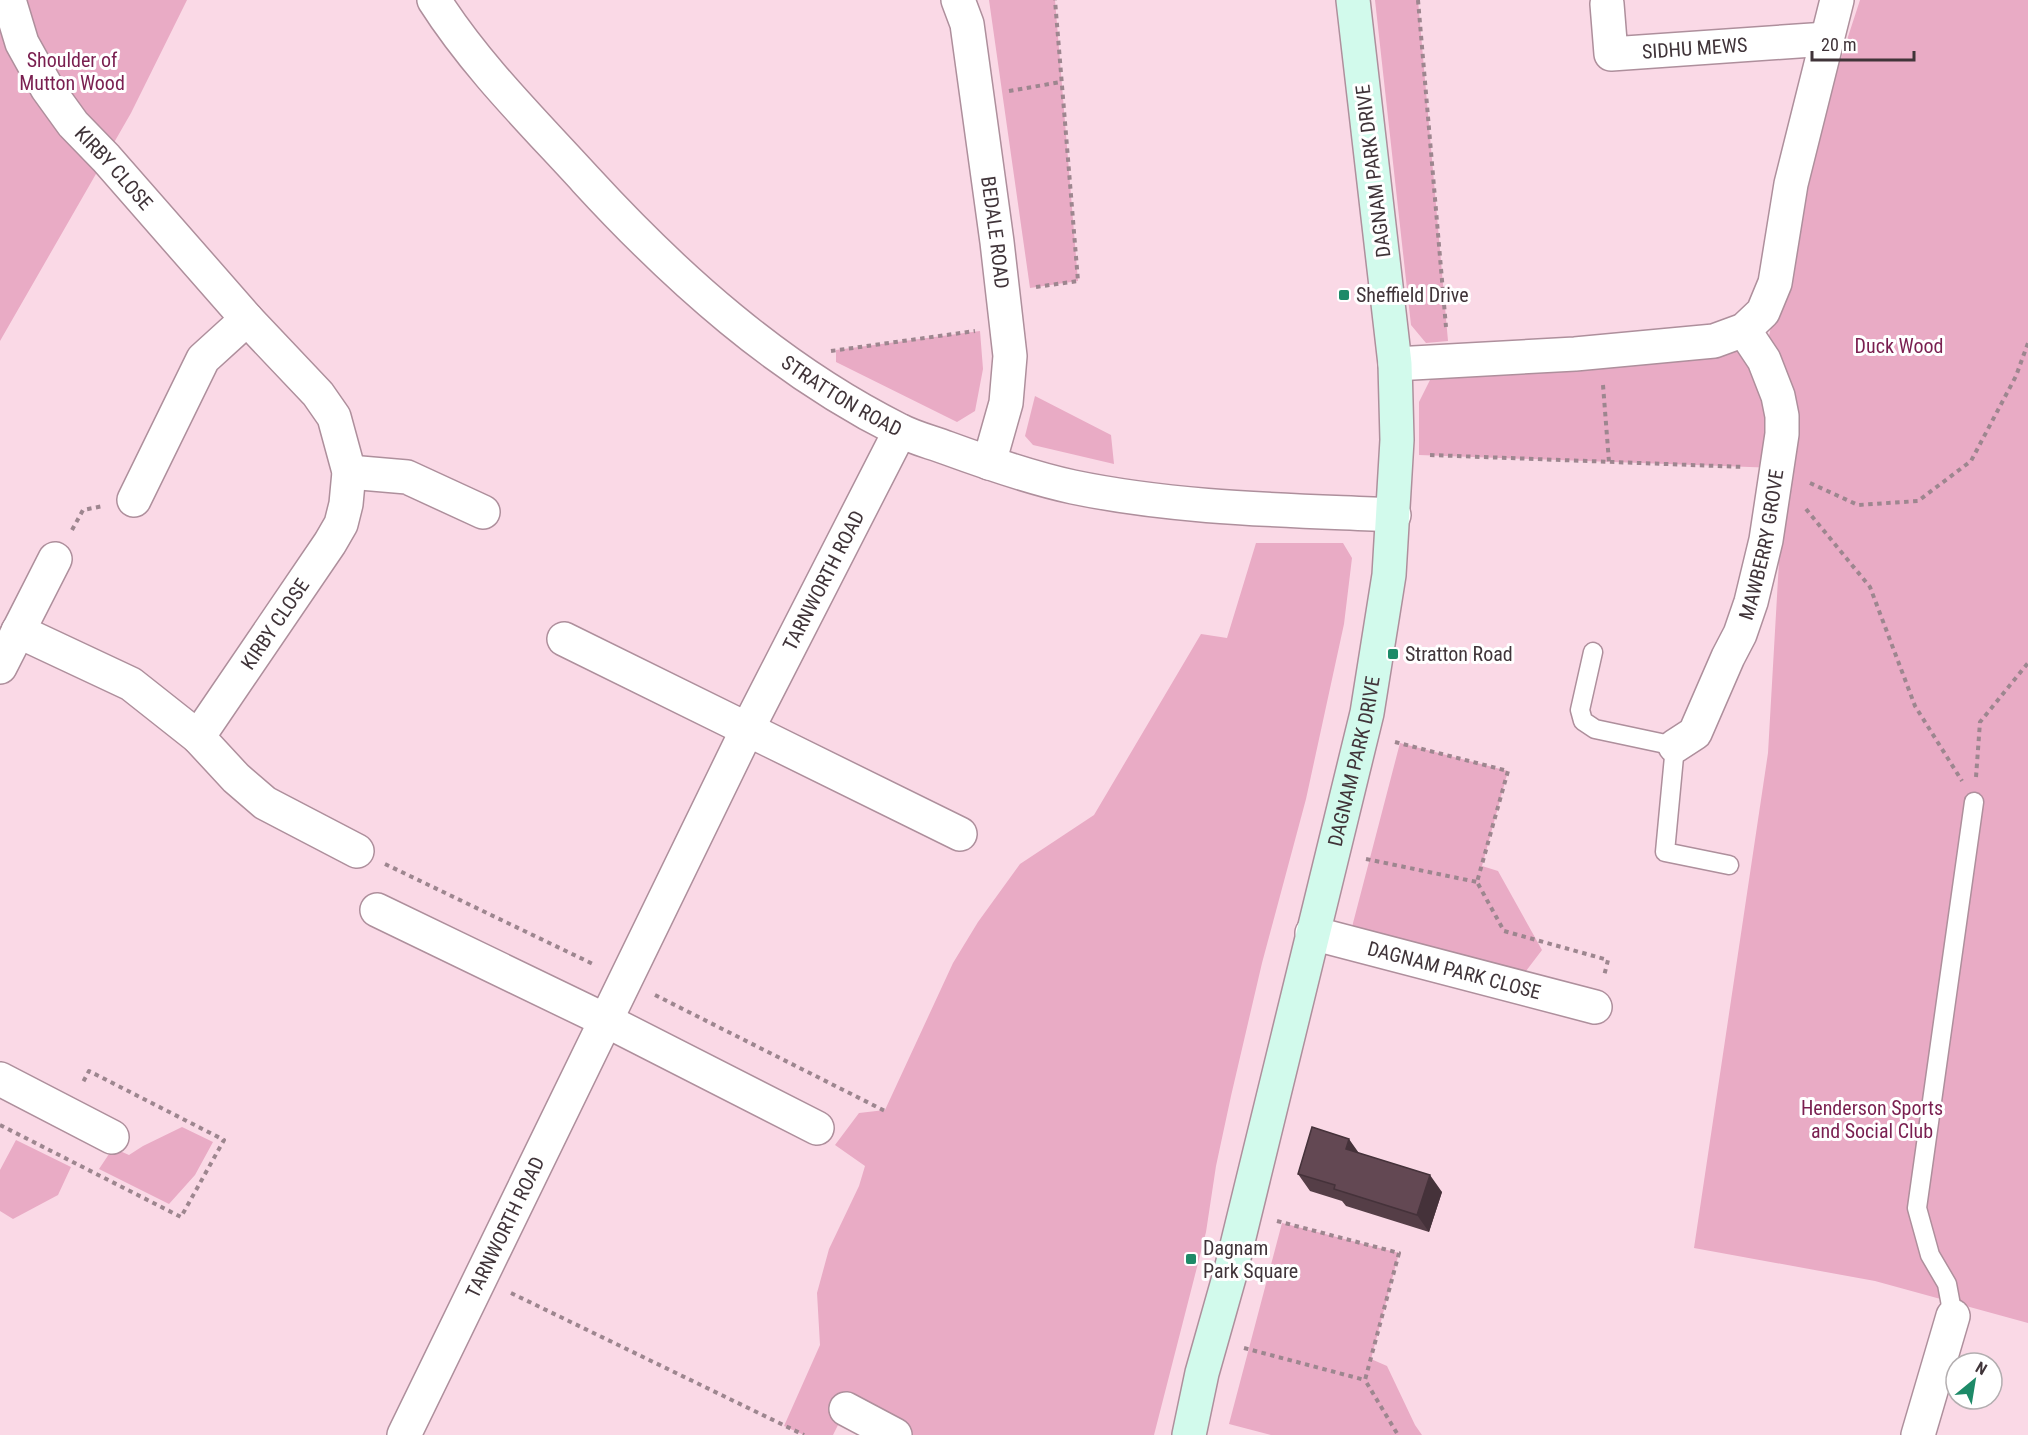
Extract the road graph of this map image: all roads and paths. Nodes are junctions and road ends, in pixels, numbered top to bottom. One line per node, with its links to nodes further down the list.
1 (9, 0): 13 (street, KIRBY CLOSE)
2 (434, 0): 18 (street, STRATTON ROAD)
3 (958, 0): 11 (street, BEDALE ROAD)
4 (1054, 0): 10 (path)
5 (1353, 0): 20 (street, DAGNAM PARK DRIVE)
6 (1418, 0): 19 (path)
7 (1837, 0): 9 (street)
8 (1607, 4): 9 (street, SIDHU MEWS)
9 (1827, 39): 15 (street)
10 (1061, 82): 11 (path); 12 (path)
11 (977, 96): 12 (street, BEDALE ROAD)
12 (1003, 292): 14 (street, BEDALE ROAD)
13 (248, 319): 26 (street, KIRBY CLOSE); 27 (street)
14 (1006, 326): 18 (path); 24 (street, BEDALE ROAD)
15 (1744, 330): 17 (street); 25 (street, MAWBERRY GROVE)
16 (2028, 343): 25 (path)
17 (1600, 351): 19 (street); 23 (path)
18 (782, 358): 21 (street, STRATTON ROAD)
19 (1450, 361): 20 (street)
20 (1395, 364): 22 (street, DAGNAM PARK DRIVE)
21 (900, 431): 24 (street, STRATTON ROAD); 36 (street, TARNWORTH ROAD)
22 (1396, 454): 23 (path); 29 (street, DAGNAM PARK DRIVE)
23 (1609, 462): 25 (path)
24 (989, 463): 29 (street, STRATTON ROAD)
25 (1777, 468): 39 (street, MAWBERRY GROVE); 40 (path)
26 (349, 472): 28 (street); 38 (street, KIRBY CLOSE)
27 (135, 500): 30 (path)
28 (483, 512)
29 (1394, 515): 37 (street, DAGNAM PARK DRIVE)
30 (55, 559): 31 (street)
31 (18, 631): 35 (street); 38 (street)
32 (564, 639): 36 (street)
33 (1593, 652): 39 (lane)
34 (2028, 663): 40 (path)
35 (0, 667)
36 (748, 728): 41 (street); 48 (street, TARNWORTH ROAD)
37 (1362, 733): 43 (street, DAGNAM PARK DRIVE); 45 (path)
38 (198, 737): 42 (street)
39 (1676, 746): 44 (lane)
40 (1974, 802): 57 (lane)
41 (960, 834)
42 (357, 851): 48 (path)
43 (1332, 852): 45 (path); 47 (street, DAGNAM PARK DRIVE)
44 (1729, 865)
45 (1477, 882): 49 (path)
46 (377, 910): 50 (street)
47 (1312, 933): 49 (street, DAGNAM PARK CLOSE); 55 (street, DAGNAM PARK DRIVE)
48 (627, 981): 50 (street, TARNWORTH ROAD); 52 (path)
49 (1595, 1007)
50 (607, 1021): 53 (street); 56 (street, TARNWORTH ROAD)
51 (2, 1084): 54 (street)
52 (885, 1111)
53 (817, 1128)
54 (112, 1137)
55 (1244, 1213): 58 (street, DAGNAM PARK DRIVE); 59 (path)
56 (481, 1278): 62 (street, TARNWORTH ROAD); 63 (path)
57 (1953, 1316): 66 (street)
58 (1211, 1340): 59 (path); 61 (street, DAGNAM PARK DRIVE)
59 (1365, 1380): 65 (path)
60 (846, 1409): 64 (street)
61 (1195, 1434)
62 (404, 1435)
63 (804, 1435)
64 (895, 1435)
65 (1398, 1435)
66 (1918, 1435)

